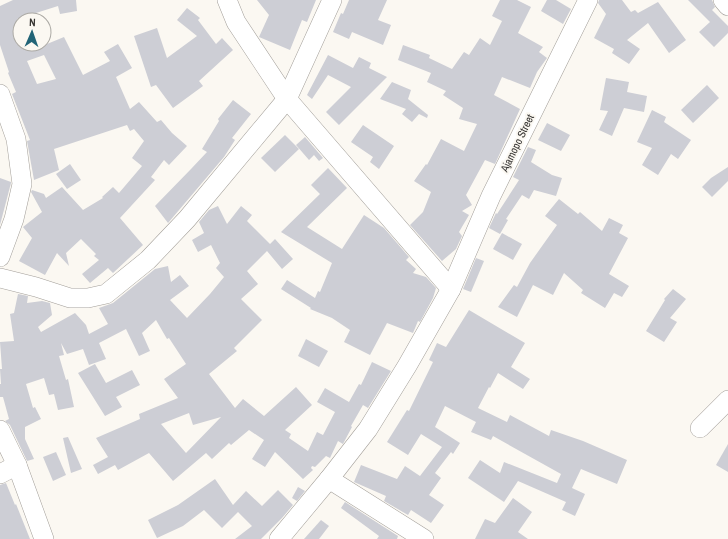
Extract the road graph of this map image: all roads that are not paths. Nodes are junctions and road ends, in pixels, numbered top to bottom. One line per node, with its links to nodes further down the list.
1 (227, 0): 7 (street)
2 (332, 0): 7 (street)
3 (588, 0): 10 (street, Ajamopo Street)
4 (723, 0): 5 (street)
5 (728, 6)
6 (0, 94): 8 (street)
7 (287, 99): 9 (street); 10 (street)
8 (0, 257)
9 (0, 278)
10 (451, 289): 16 (street, Ajamopo Street)
11 (728, 400): 12 (street)
12 (700, 428)
13 (0, 430): 14 (street)
14 (17, 465): 15 (street); 17 (street)
15 (0, 474)
16 (329, 479): 18 (street, Ajamopo Street); 19 (street)
17 (44, 539)
18 (279, 539)
19 (424, 539)

